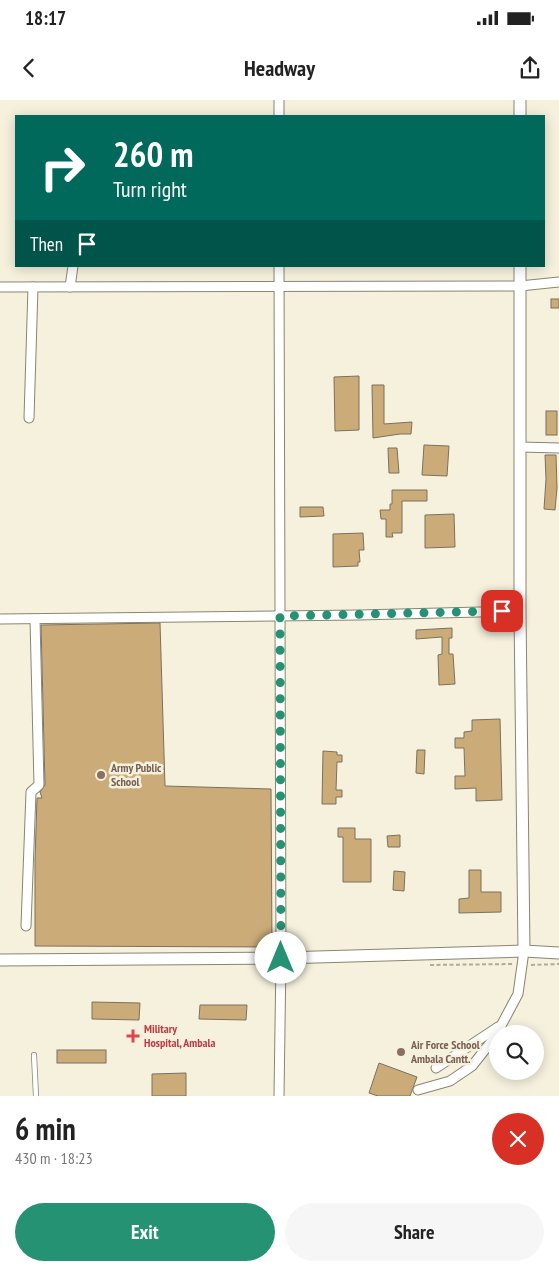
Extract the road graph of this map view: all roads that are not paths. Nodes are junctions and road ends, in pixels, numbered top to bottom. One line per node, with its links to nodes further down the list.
1 (279, 100): 3 (street)
2 (520, 100): 4 (street)
3 (279, 115)
4 (520, 115)
5 (73, 267): 12 (street)
6 (279, 267): 9 (street)
7 (520, 267): 10 (street)
8 (559, 282): 10 (street)
9 (279, 286): 10 (street); 12 (street); 18 (street)
10 (520, 286): 15 (street)
11 (33, 287): 12 (street); 13 (street); 14 (street)
12 (70, 287)
13 (0, 288)
14 (29, 418)
15 (520, 447): 16 (street); 17 (street)
16 (559, 448)
17 (520, 611): 18 (street); 22 (street)
18 (280, 616): 20 (street); 24 (street)
19 (0, 619): 20 (street)
20 (35, 619): 21 (street)
21 (26, 926)
22 (524, 952): 23 (street); 24 (street); 26 (street)
23 (559, 953)
24 (281, 958): 25 (street); 31 (street)
25 (0, 960)
26 (502, 1023): 28 (street); 29 (street)
27 (34, 1055): 30 (lane)
28 (436, 1068)
29 (418, 1090)
30 (36, 1096)
31 (279, 1096)

